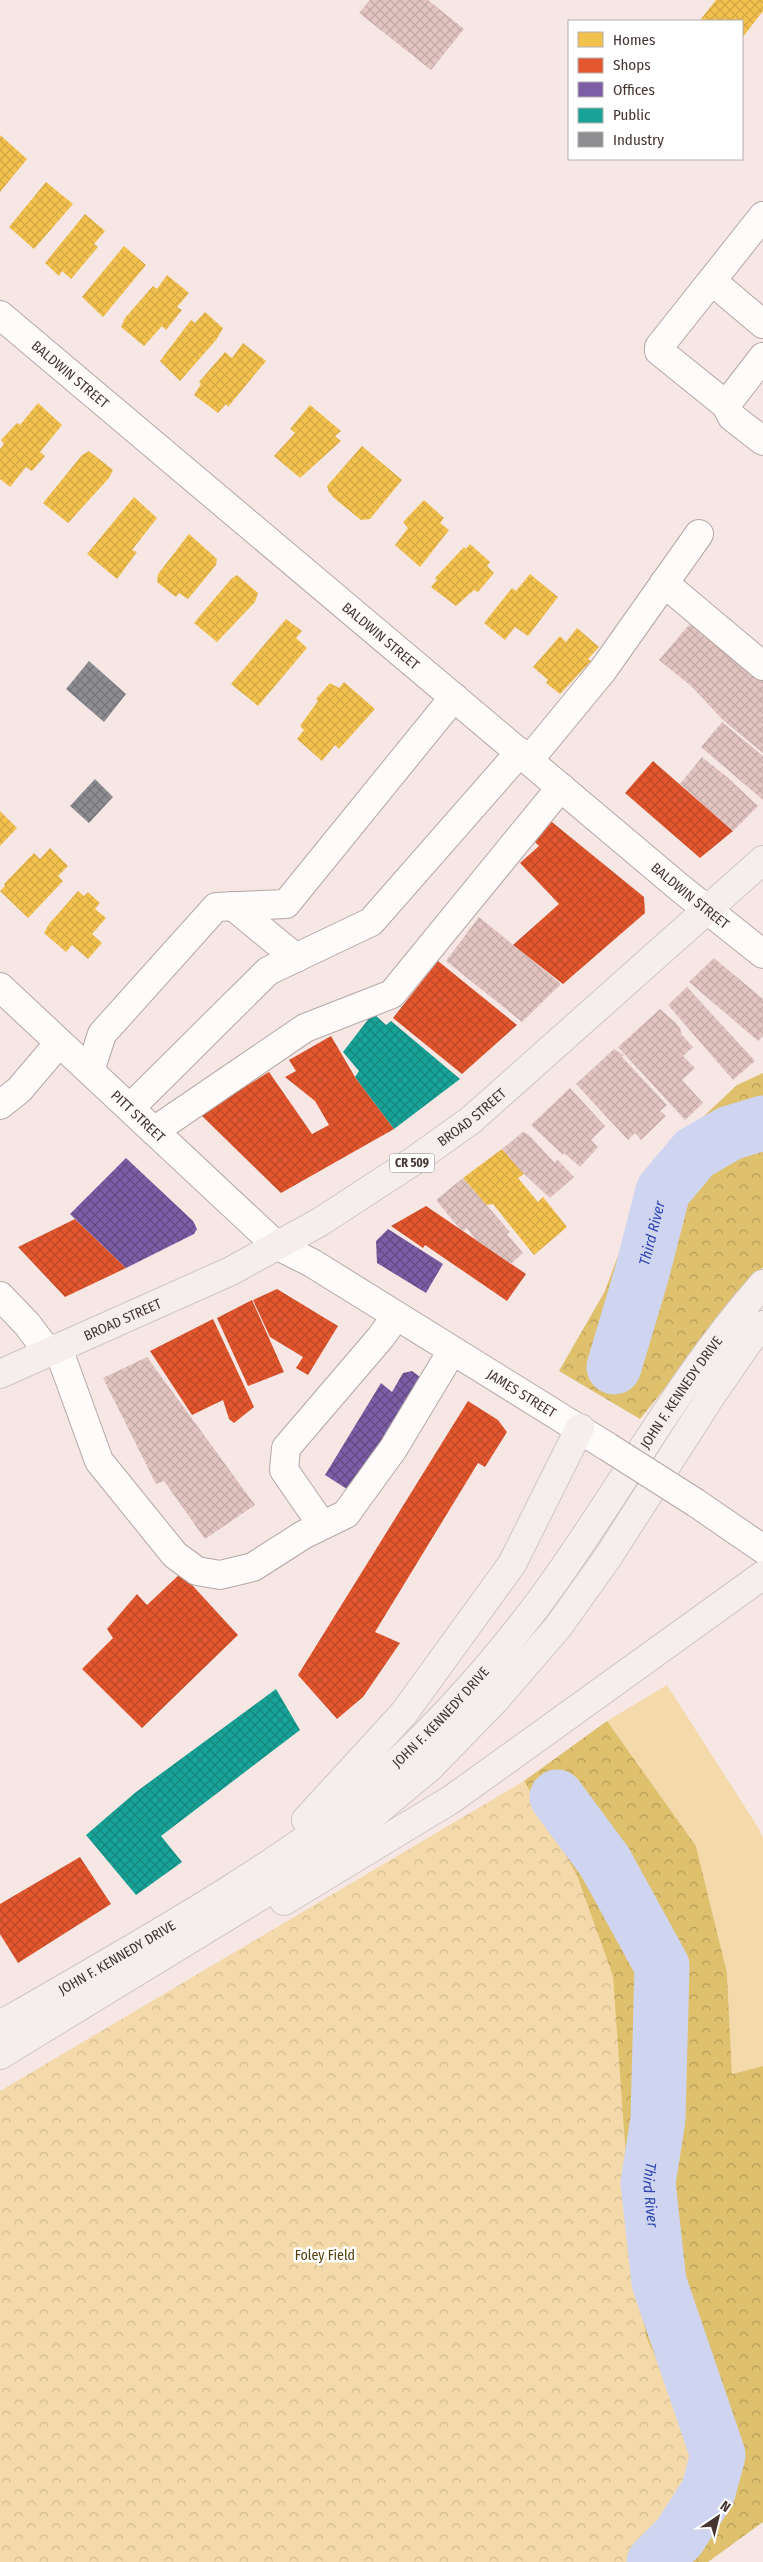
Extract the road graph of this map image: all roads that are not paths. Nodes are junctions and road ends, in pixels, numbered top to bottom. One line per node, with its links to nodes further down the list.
1 (763, 216): 2 (street)
2 (712, 281): 4 (street); 6 (street)
3 (0, 315): 11 (street, BALDWIN STREET)
4 (763, 324)
5 (763, 357): 6 (street)
6 (726, 405): 7 (street)
7 (763, 441)
8 (699, 534): 9 (street)
9 (664, 584): 10 (street); 12 (street)
10 (763, 666)
11 (454, 697): 12 (street, BALDWIN STREET); 15 (street)
12 (525, 756): 13 (street, BALDWIN STREET); 18 (street)
13 (561, 787): 16 (street, BALDWIN STREET); 24 (street)
14 (763, 860): 16 (main road, BROAD STREET / CR 509)
15 (233, 906): 18 (street); 21 (street)
16 (708, 910): 17 (street, BALDWIN STREET); 25 (main road, BROAD STREET / CR 509)
17 (763, 954)
18 (296, 958): 23 (street)
19 (0, 987): 20 (street, PITT STREET)
20 (59, 1043): 21 (street, PITT STREET); 22 (street)
21 (90, 1071): 23 (street, PITT STREET)
22 (0, 1105)
23 (130, 1107): 24 (street, PITT STREET)
24 (154, 1131): 25 (street, PITT STREET)
25 (276, 1245): 28 (street, JAMES STREET); 30 (main road, BROAD STREET / CR 509)
26 (763, 1284): 37 (main road, JOHN F. KENNEDY DRIVE)
27 (0, 1296): 30 (street)
28 (396, 1316): 31 (street, JAMES STREET); 34 (street)
29 (763, 1325): 38 (main road, JOHN F. KENNEDY DRIVE)
30 (53, 1350): 32 (main road, BROAD STREET / CR 509); 34 (street)
31 (452, 1350): 33 (street, JAMES STREET); 34 (street)
32 (0, 1374)
33 (580, 1428): 35 (street, JAMES STREET, bridge); 37 (main road)
34 (322, 1525)
35 (763, 1549)
36 (763, 1575): 38 (main road)
37 (174, 1925): 39 (main road, JOHN F. KENNEDY DRIVE)
38 (85, 2004): 40 (main road, JOHN F. KENNEDY DRIVE)
39 (0, 2025)
40 (0, 2054)

